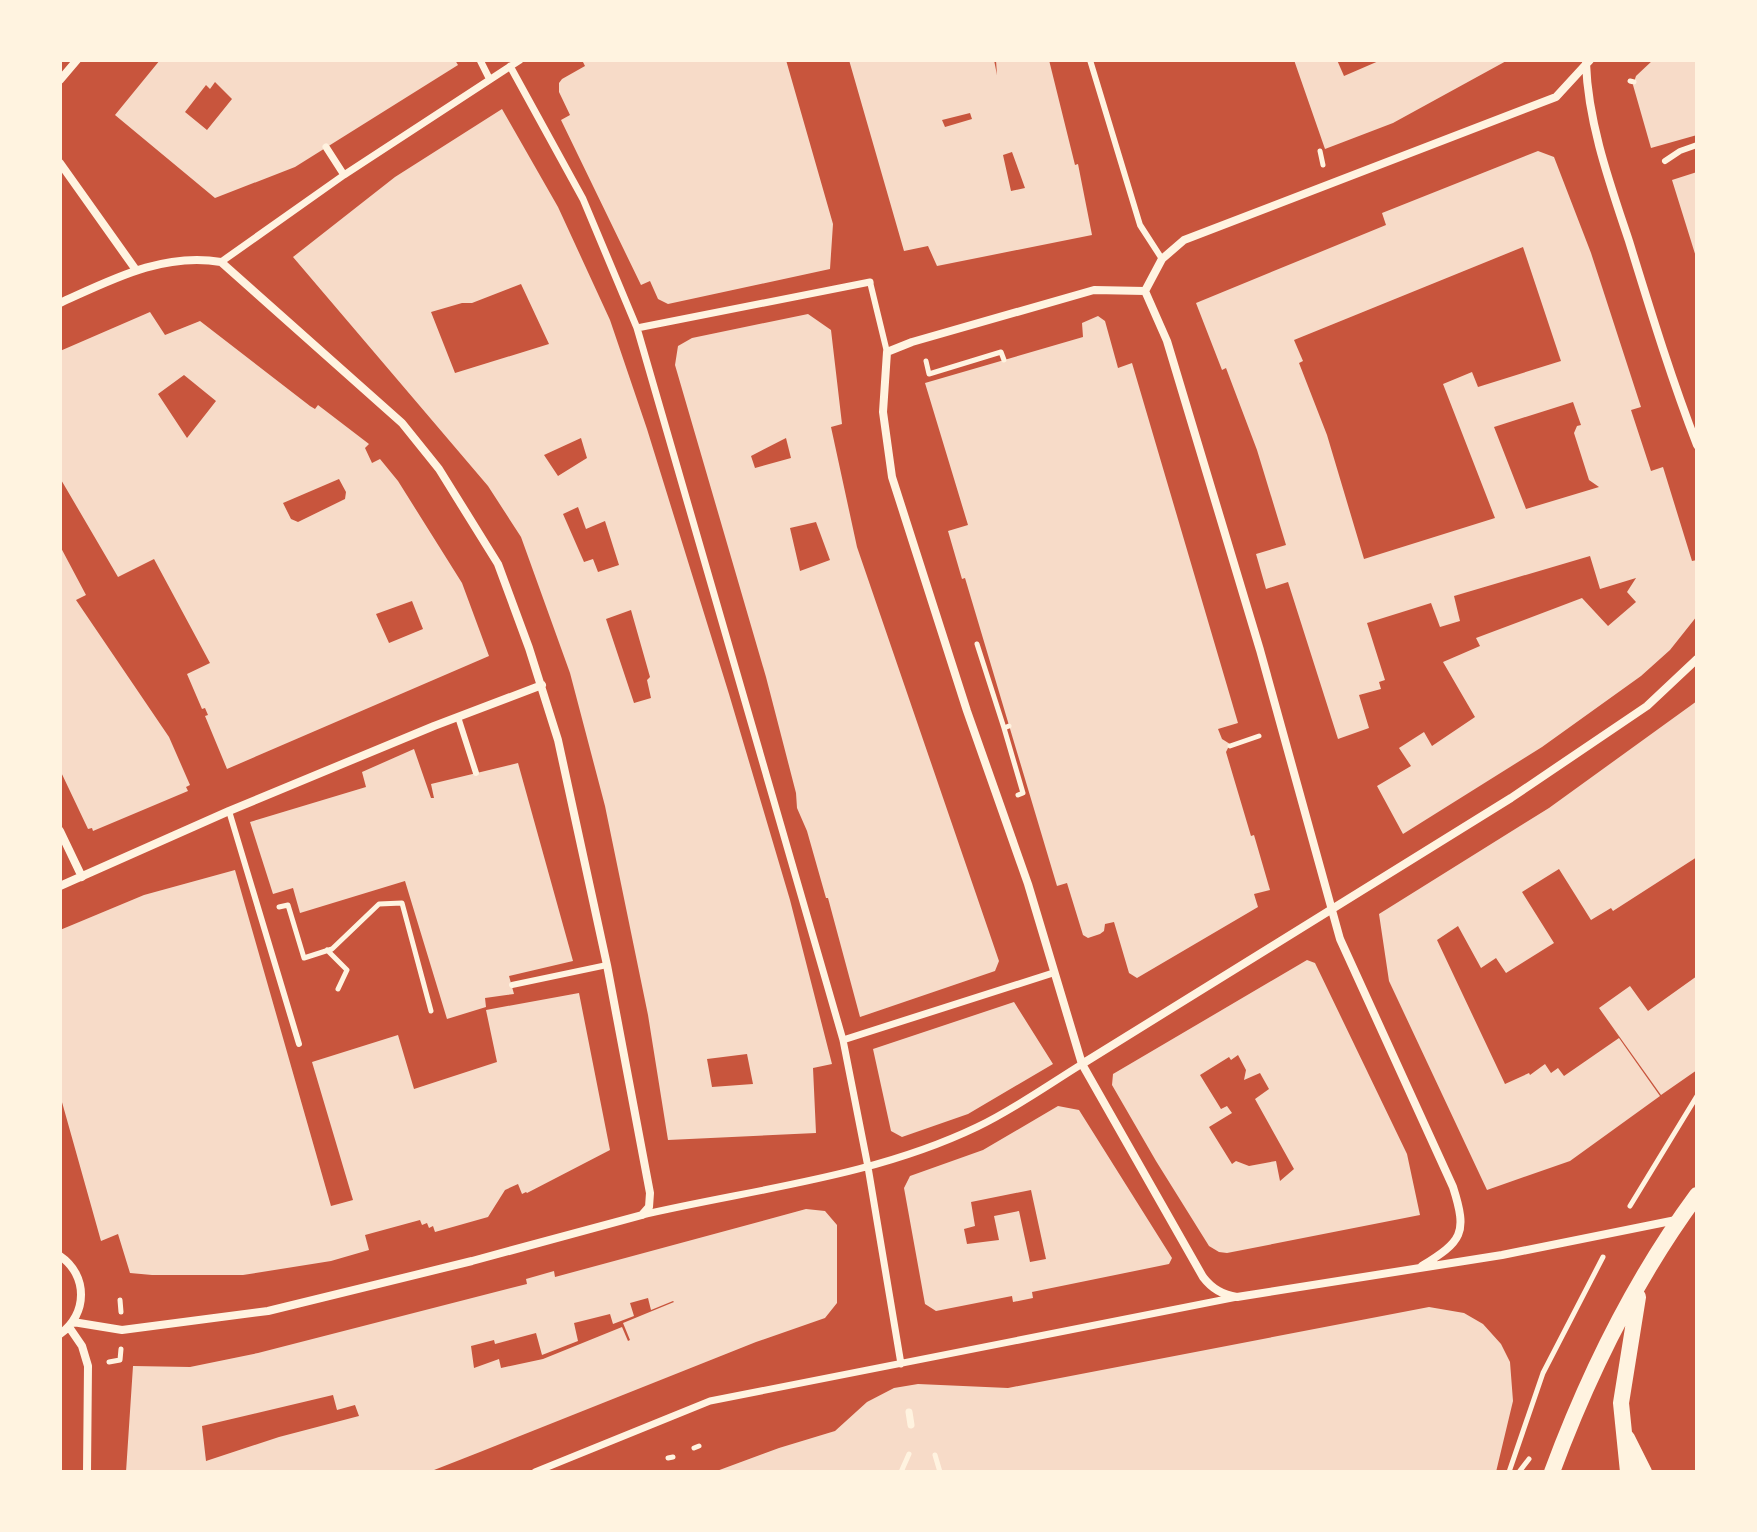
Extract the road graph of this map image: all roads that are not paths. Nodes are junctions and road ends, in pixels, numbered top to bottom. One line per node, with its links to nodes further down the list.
1 (77, 60): 8 (street)
2 (480, 60): 7 (street)
3 (520, 60): 6 (street)
4 (1090, 60): 14 (lane)
5 (1588, 61): 14 (street); 22 (street)
6 (510, 66): 7 (street); 20 (street)
7 (489, 78): 13 (street)
8 (60, 80)
9 (1697, 145): 11 (lane)
10 (326, 147): 13 (street)
11 (1665, 161)
12 (60, 163): 16 (street)
13 (344, 175): 15 (street)
14 (1162, 259): 18 (street)
15 (221, 262): 16 (street); 24 (street)
16 (136, 270): 19 (street)
17 (870, 282): 20 (street); 21 (lane)
18 (1145, 291): 21 (street); 31 (street)
19 (60, 303)
20 (637, 328): 37 (street)
21 (887, 352): 34 (street)
22 (1697, 445)
23 (1697, 659): 31 (street)
24 (542, 685): 25 (street); 32 (street)
25 (458, 717): 26 (lane); 27 (street)
26 (476, 773)
27 (229, 811): 29 (street); 38 (lane)
28 (60, 831): 29 (street)
29 (82, 877): 30 (street)
30 (60, 886)
31 (1333, 908): 39 (street); 45 (street)
32 (607, 965): 35 (lane); 42 (street)
33 (525, 972): 35 (lane)
34 (1053, 973): 37 (street); 39 (street)
35 (526, 982): 36 (lane)
36 (512, 985)
37 (843, 1040): 40 (street)
38 (299, 1044)
39 (1082, 1064): 40 (street); 47 (street)
40 (868, 1167): 42 (street); 50 (street)
41 (1697, 1195): 43 (main road)
42 (642, 1215): 48 (street)
43 (1679, 1220): 45 (street); 46 (main road)
44 (60, 1256): 48 (street)
45 (1418, 1269): 47 (street)
46 (1641, 1280): 53 (main road); 56 (main road)
47 (1237, 1297): 50 (street)
48 (71, 1324): 49 (street); 54 (street)
49 (60, 1334)
50 (901, 1364): 55 (street)
51 (909, 1412): 52 (street)
52 (911, 1425)
53 (1623, 1430): 57 (main road); 58 (main road)
54 (87, 1472)
55 (535, 1472)
56 (1552, 1472)
57 (1628, 1472)
58 (1644, 1472)

